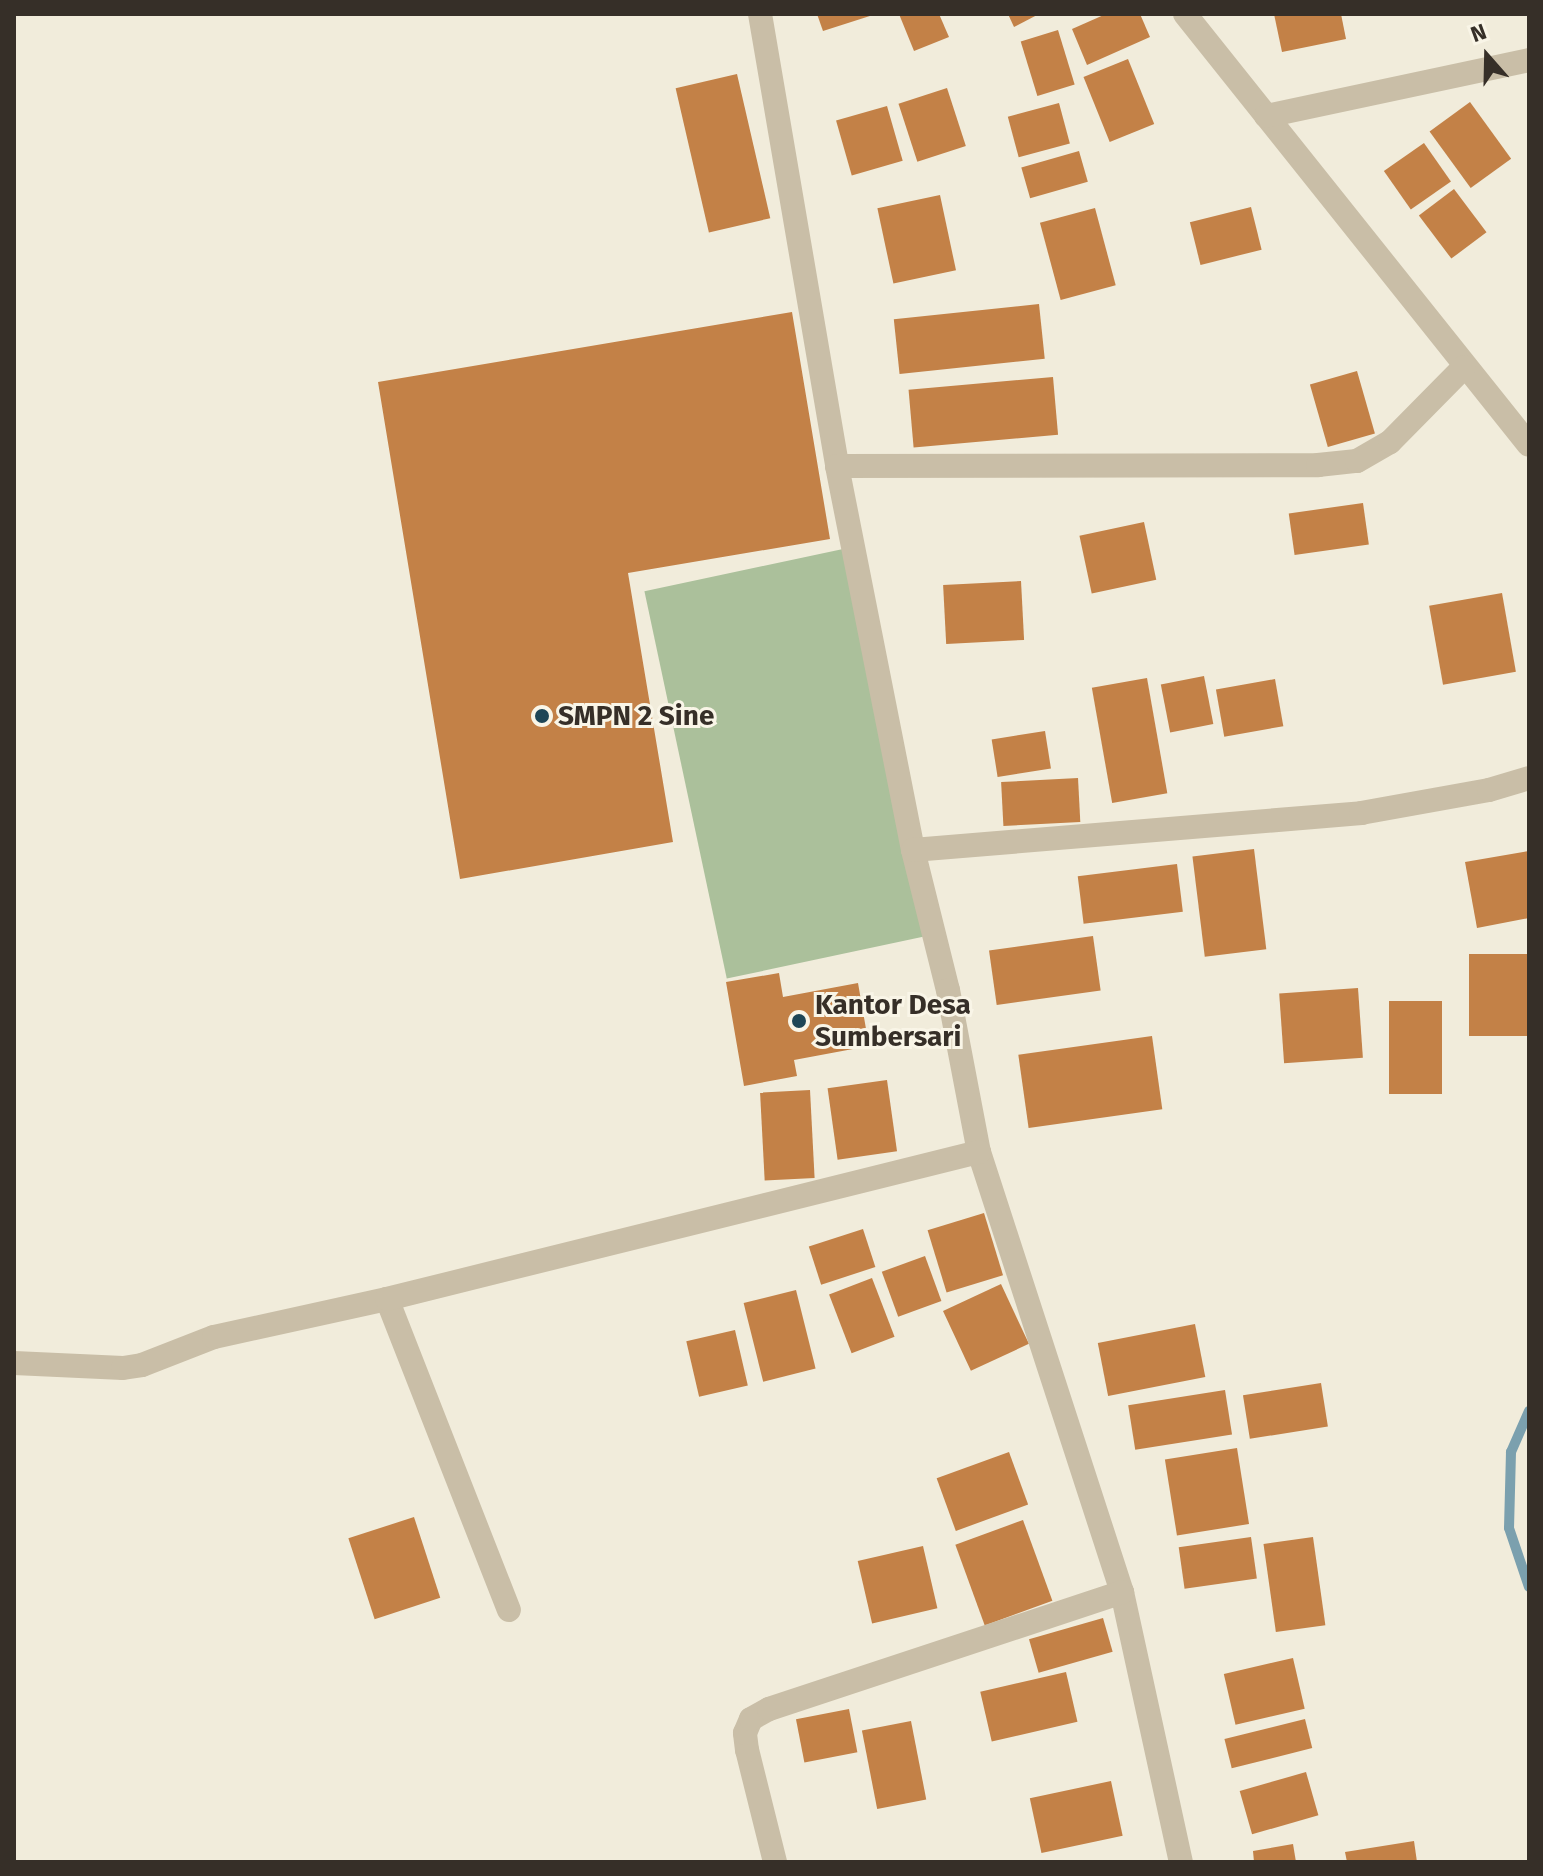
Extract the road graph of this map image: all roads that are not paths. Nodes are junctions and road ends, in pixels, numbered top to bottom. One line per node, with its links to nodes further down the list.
1 (760, 14): 7 (street)
2 (1185, 14): 4 (street)
3 (1529, 60): 4 (street)
4 (1266, 116): 5 (street)
5 (1464, 367): 6 (street); 7 (street)
6 (1529, 445)
7 (837, 466): 9 (street)
8 (1529, 778): 9 (street)
9 (913, 850): 10 (street)
10 (979, 1152): 11 (street); 13 (street)
11 (387, 1299): 12 (street); 14 (street)
12 (14, 1363)
13 (1122, 1592): 15 (street); 16 (street)
14 (509, 1610)
15 (775, 1862)
16 (1181, 1862)

